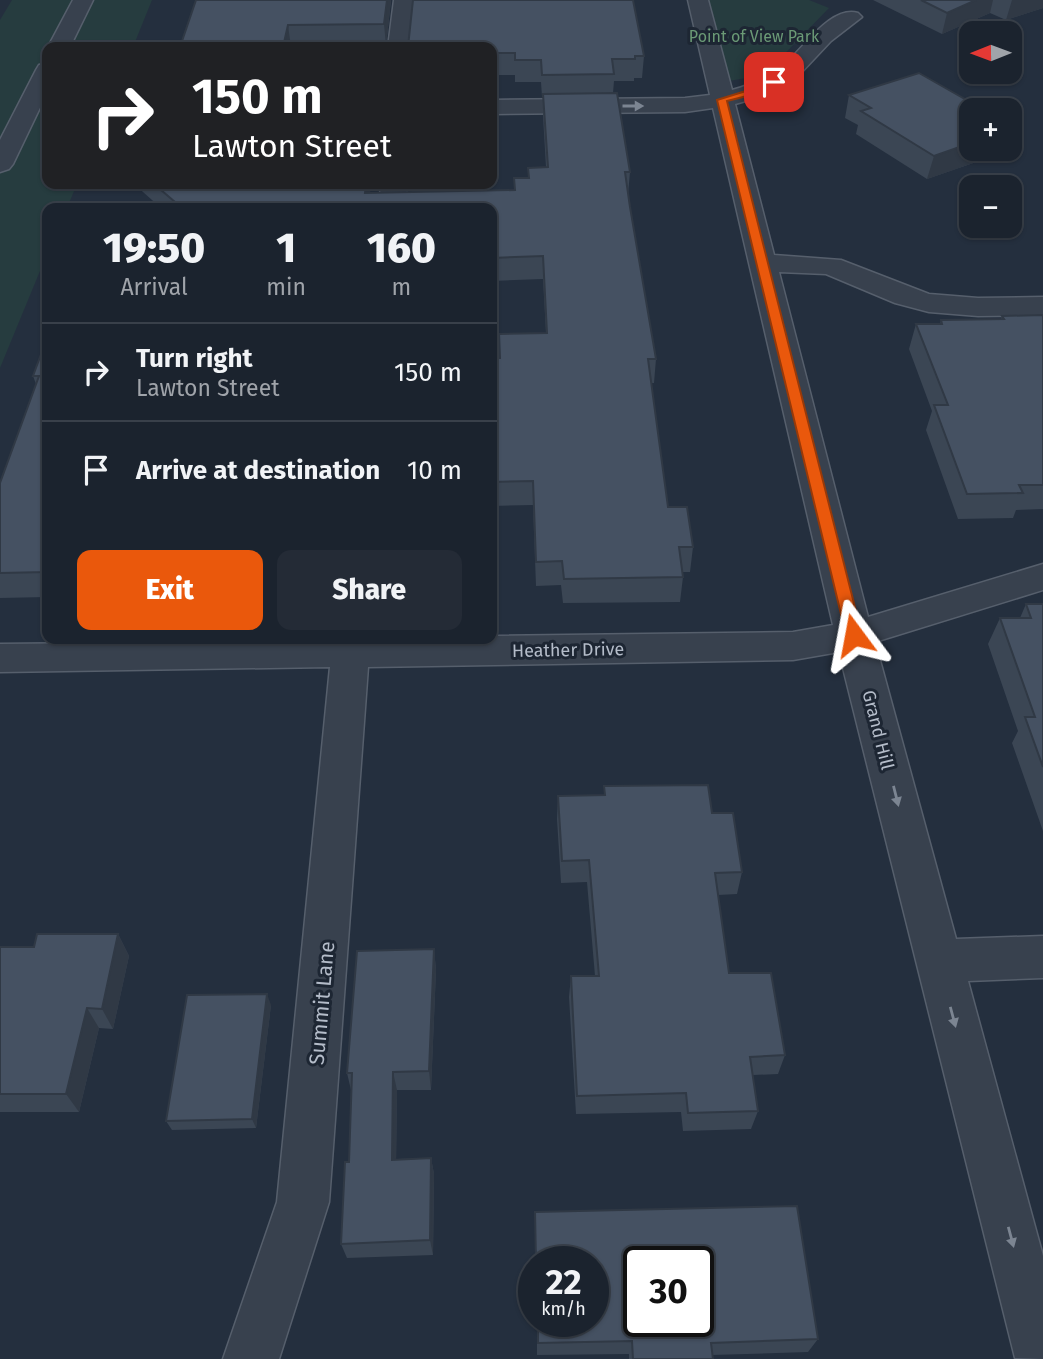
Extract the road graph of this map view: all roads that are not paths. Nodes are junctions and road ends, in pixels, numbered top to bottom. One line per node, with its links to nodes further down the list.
1 (82, 0): 5 (street)
2 (404, 0): 6 (street)
3 (698, 0): 8 (street, Grand Hill)
4 (851, 17): 8 (street)
5 (61, 42)
6 (400, 42)
7 (42, 90): 10 (street)
8 (722, 100): 9 (street, one-way to 8); 12 (street, Grand Hill)
9 (497, 107)
10 (37, 111): 11 (street)
11 (0, 163)
12 (762, 262): 13 (street); 15 (street, Grand Hill)
13 (1043, 306)
14 (1043, 577): 15 (street, Heather Drive)
15 (854, 635): 16 (street, Heather Drive); 19 (street, Grand Hill, one-way to 19)
16 (351, 646): 17 (street, Heather Drive); 21 (street, Summit Lane)
17 (0, 658)
18 (1043, 957): 19 (street)
19 (938, 961): 20 (street, Grand Hill, one-way to 20)
20 (1043, 1357)
21 (251, 1359)

